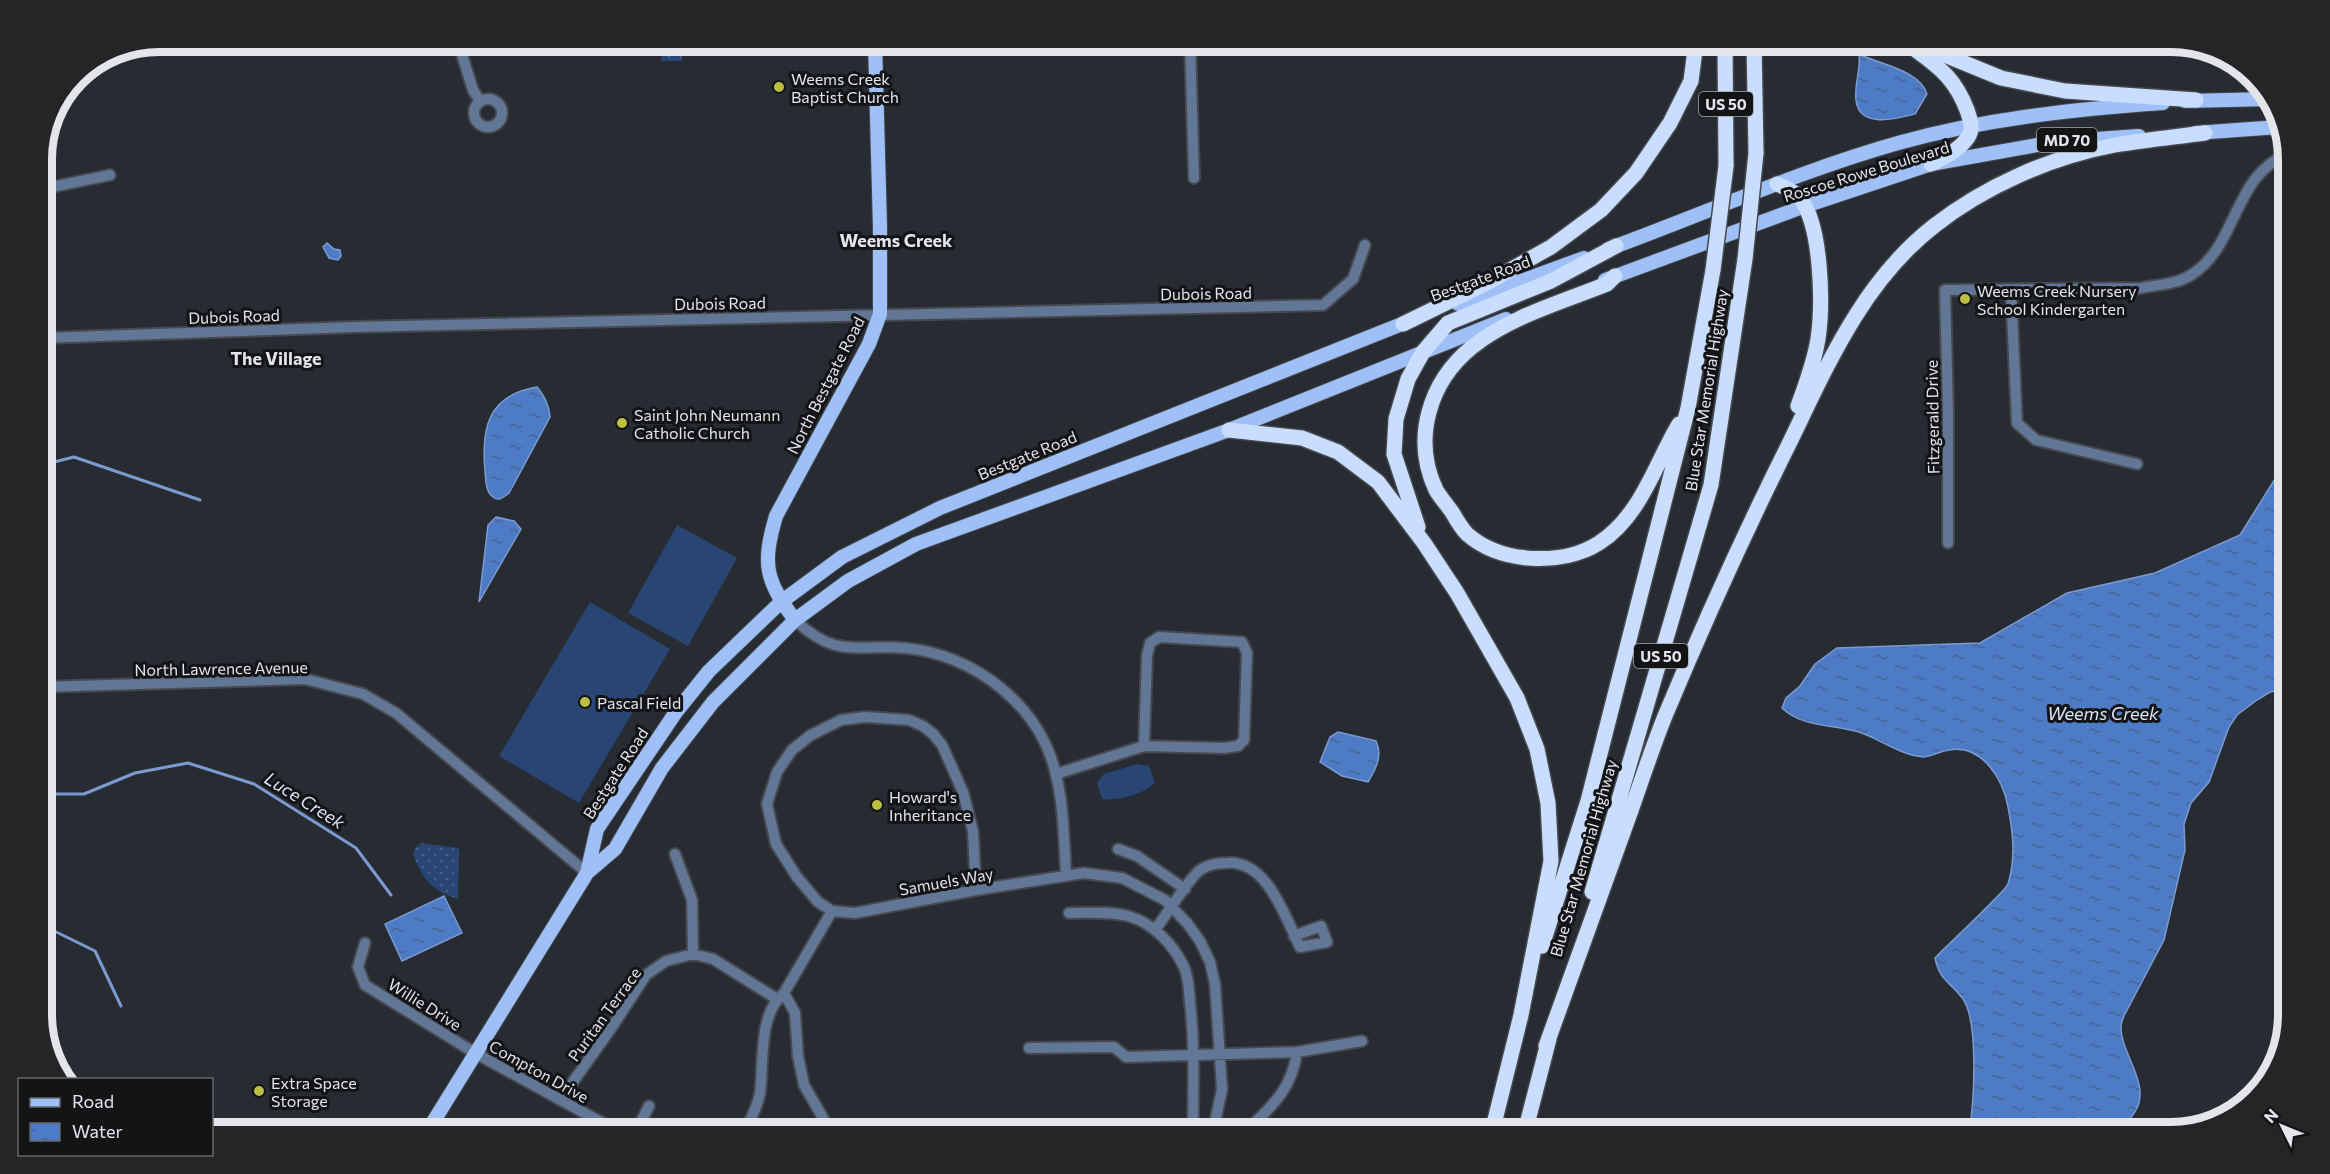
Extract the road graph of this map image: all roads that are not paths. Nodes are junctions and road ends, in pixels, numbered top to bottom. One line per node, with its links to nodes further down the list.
1 (1190, 52): 18 (street)
2 (1695, 52): 27 (highway)
3 (1725, 52): 30 (highway, Blue Star Memorial Highway / US 50, bridge)
4 (1754, 52): 57 (highway, Blue Star Memorial Highway / US 50, bridge)
5 (1919, 52): 12 (highway)
6 (1937, 52): 10 (highway)
7 (461, 53): 11 (street)
8 (875, 53): 26 (main road, North Bestgate Road)
9 (2258, 99): 10 (main road, Roscoe Rowe Boulevard / MD 70)
10 (2196, 100): 12 (main road, Roscoe Rowe Boulevard / MD 70)
11 (480, 101)
12 (1972, 125): 16 (highway); 19 (main road, Roscoe Rowe Boulevard / MD 70)
13 (2273, 128): 14 (main road, Roscoe Rowe Boulevard / MD 70)
14 (2205, 133): 16 (main road, Roscoe Rowe Boulevard / MD 70); 33 (highway)
15 (2277, 160): 25 (street)
16 (1931, 164): 21 (main road, Roscoe Rowe Boulevard / MD 70)
17 (110, 175): 20 (street)
18 (1194, 178)
19 (1776, 184): 21 (highway); 23 (main road, Roscoe Rowe Boulevard / MD 70)
20 (53, 187)
21 (1805, 206): 24 (main road, Roscoe Rowe Boulevard / MD 70); 33 (highway)
22 (1365, 245): 26 (street, Dubois Road)
23 (1616, 246): 27 (main road, Bestgate Road / MD 70); 29 (highway)
24 (1615, 276): 29 (main road, Bestgate Road / MD 70); 30 (highway)
25 (2011, 290): 32 (street); 35 (street, Fitzgerald Drive)
26 (880, 314): 28 (street, Dubois Road); 36 (main road, North Bestgate Road)
27 (1403, 324): 36 (main road, Bestgate Road / MD 70)
28 (53, 338)
29 (1423, 352): 31 (main road, Bestgate Road / MD 70); 34 (highway)
30 (1688, 408): 55 (highway, Blue Star Memorial Highway / US 50)
31 (1229, 430): 34 (highway); 37 (main road, Bestgate Road / MD 70)
32 (2137, 464)
33 (1764, 493): 57 (highway)
34 (1424, 543): 55 (highway)
35 (1948, 543)
36 (781, 602): 37 (main road, North Bestgate Road); 43 (main road, Bestgate Road / MD 70)
37 (795, 620): 40 (street); 43 (main road, Bestgate Road / MD 70)
38 (53, 687): 43 (street, North Lawrence Avenue)
39 (1144, 746): 39 (street); 40 (street)
40 (1056, 774): 44 (street)
41 (1118, 849): 45 (street)
42 (675, 854): 53 (street)
43 (587, 873): 60 (main road, Bestgate Road / MD 70)
44 (1066, 875): 46 (street, Samuels Way); 47 (street, Samuels Way)
45 (1185, 889): 47 (street); 51 (street)
46 (976, 890): 48 (street, Samuels Way); 48 (street)
47 (1172, 907): 50 (street); 61 (street, Samuels Way)
48 (832, 911): 54 (street)
49 (1069, 913): 50 (street)
50 (1155, 930): 62 (street)
51 (1294, 936)
52 (365, 943): 60 (street, Willie Drive)
53 (693, 954): 54 (street); 63 (street, Puritan Terrace)
54 (781, 996): 68 (street); 69 (street)
55 (1521, 1015): 73 (highway, US 50)
56 (1362, 1041): 59 (street)
57 (1546, 1046): 74 (highway, US 50)
58 (1029, 1048): 62 (street)
59 (1297, 1052): 61 (street); 72 (street)
60 (475, 1053): 63 (street, Compton Drive); 65 (main road, Bestgate Road / MD 70)
61 (1220, 1054): 62 (street); 71 (street, Samuels Way)
62 (1192, 1057): 70 (street)
63 (560, 1100): 66 (street, Compton Drive)
64 (649, 1106): 67 (street)
65 (433, 1122)
66 (601, 1122)
67 (641, 1122)
68 (749, 1122)
69 (825, 1122)
70 (1193, 1122)
71 (1215, 1122)
72 (1255, 1122)
73 (1494, 1122)
74 (1527, 1122)

